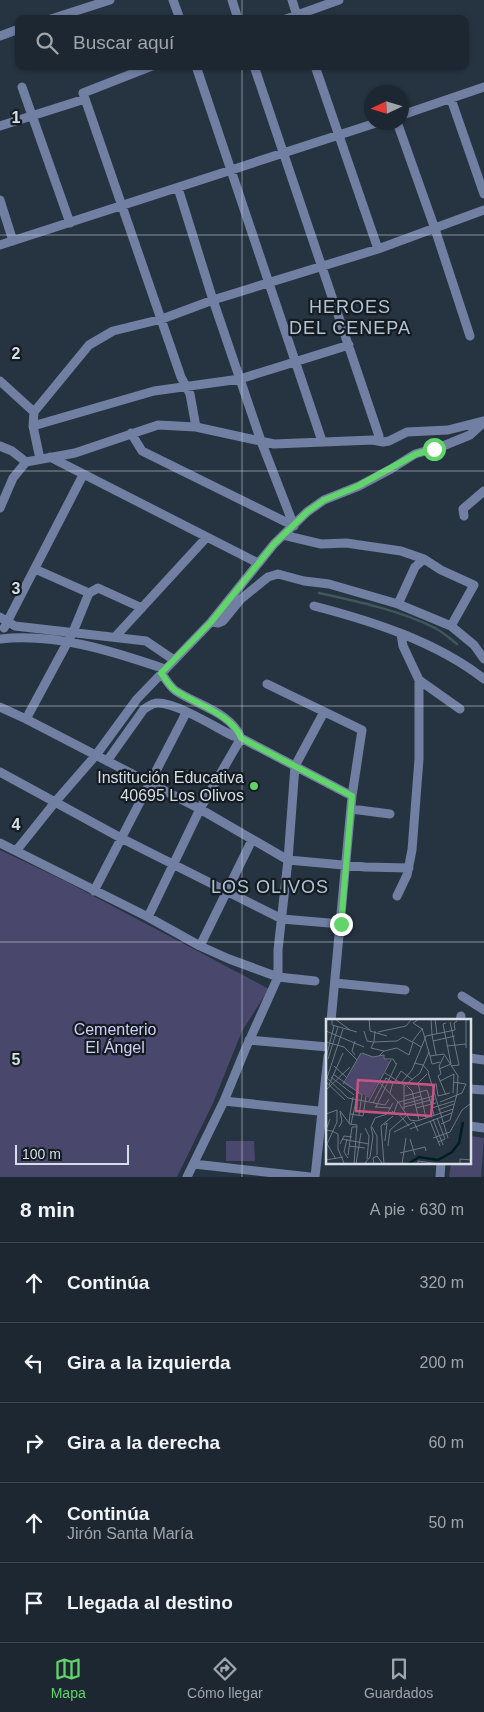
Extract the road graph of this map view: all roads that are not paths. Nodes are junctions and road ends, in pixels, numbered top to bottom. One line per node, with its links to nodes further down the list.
1 (110, 0): 6 (street)
2 (173, 0): 7 (street)
3 (232, 0): 8 (street)
4 (292, 0): 9 (street)
5 (339, 0): 10 (street)
6 (63, 15)
7 (179, 15)
8 (237, 15)
9 (297, 15)
10 (303, 15)
11 (15, 31): 12 (street)
12 (0, 36)
13 (142, 70): 19 (street)
14 (197, 70): 28 (street)
15 (255, 70): 27 (street)
16 (316, 70): 26 (street)
17 (22, 87): 22 (street)
18 (484, 87): 20 (street)
19 (85, 98): 22 (street); 32 (street)
20 (451, 98): 21 (street); 30 (street)
21 (409, 113)
22 (32, 115): 23 (street); 34 (street)
23 (0, 126)
24 (364, 127): 26 (street)
25 (400, 130): 35 (street)
26 (339, 136): 27 (street); 38 (street)
27 (283, 154): 28 (street); 39 (street)
28 (231, 171): 29 (street); 40 (street)
29 (178, 188): 32 (street); 41 (street)
30 (484, 194)
31 (0, 200): 36 (street)
32 (122, 206): 34 (street); 42 (street)
33 (484, 210): 35 (street)
34 (70, 223): 36 (street)
35 (436, 228): 38 (street); 43 (street)
36 (13, 241): 37 (street)
37 (0, 245)
38 (378, 248): 39 (street)
39 (323, 267): 40 (street); 44 (street)
40 (269, 284): 41 (street); 45 (street)
41 (213, 300): 42 (street); 46 (street)
42 (162, 319): 48 (street); 49 (street)
43 (470, 336)
44 (349, 345): 45 (street); 54 (street)
45 (295, 362): 46 (street); 56 (street)
46 (240, 379): 48 (street); 55 (street)
47 (0, 381): 49 (street)
48 (185, 386): 51 (street); 52 (street)
49 (34, 412): 51 (street)
50 (484, 421): 56 (street); 65 (street)
51 (33, 426): 59 (street)
52 (196, 427): 53 (street); 55 (street)
53 (131, 433): 58 (street); 65 (street)
54 (379, 436)
55 (261, 442): 56 (street); 65 (street)
56 (322, 442)
57 (0, 446): 60 (street)
58 (50, 458): 59 (street); 61 (street)
59 (40, 459): 60 (street)
60 (26, 462): 63 (street)
61 (83, 474): 67 (street); 70 (street)
62 (484, 491): 64 (street)
63 (0, 508)
64 (464, 516)
65 (294, 526): 66 (street)
66 (283, 536): 68 (street); 69 (street)
67 (206, 538): 69 (street); 74 (street)
68 (424, 559): 72 (street); 77 (street)
69 (258, 563): 76 (street)
70 (35, 569): 71 (street); 75 (street)
71 (89, 593): 74 (street); 79 (street)
72 (398, 604): 76 (street); 77 (street)
73 (314, 606): 78 (street)
74 (142, 608): 80 (street)
75 (4, 622): 79 (street)
76 (211, 622): 83 (street)
77 (451, 626): 82 (street)
78 (401, 634): 84 (street); 85 (street)
79 (70, 636): 80 (street); 81 (street); 83 (street); 91 (street)
80 (115, 637): 83 (street)
81 (0, 640)
82 (484, 659)
83 (168, 666): 92 (street); 93 (street)
84 (484, 679)
85 (419, 680): 88 (street); 110 (street)
86 (267, 684): 89 (street)
87 (0, 707): 91 (street)
88 (460, 709)
89 (324, 712): 95 (street); 98 (street)
90 (186, 713): 92 (street); 94 (street); 97 (street)
91 (26, 719): 93 (street)
92 (241, 738): 95 (street); 100 (street)
93 (96, 755): 94 (street); 99 (street)
94 (107, 761): 97 (street)
95 (295, 766): 98 (street); 107 (street)
96 (0, 772): 99 (street)
97 (150, 784): 100 (street); 103 (street)
98 (352, 796): 101 (street)
99 (56, 801): 103 (street); 106 (street)
100 (200, 809): 104 (street); 109 (street)
101 (351, 809): 102 (street); 108 (street)
102 (390, 814)
103 (121, 838): 109 (street); 111 (street)
104 (252, 840): 107 (street); 112 (street)
105 (0, 843): 106 (street)
106 (16, 851): 111 (street)
107 (288, 860): 108 (street); 115 (street)
108 (346, 865): 110 (street); 116 (street)
109 (174, 866): 112 (street); 114 (street)
110 (409, 868): 113 (street)
111 (94, 891): 114 (street)
112 (226, 893): 115 (street); 117 (street)
113 (397, 896)
114 (148, 917): 117 (street)
115 (282, 919): 116 (street); 118 (street)
116 (341, 924): 120 (street)
117 (200, 946): 118 (street)
118 (278, 977): 119 (street); 125 (street)
119 (315, 981)
120 (335, 983): 121 (street); 124 (street)
121 (404, 990)
122 (462, 996): 123 (street)
123 (484, 1010)
124 (331, 1019)
125 (249, 1040): 126 (street); 128 (street)
126 (326, 1047)
127 (326, 1093): 129 (street)
128 (224, 1101): 129 (street); 130 (street)
129 (325, 1112): 134 (street)
130 (194, 1164): 132 (street); 133 (street)
131 (441, 1164): 135 (street)
132 (187, 1177)
133 (310, 1177)
134 (316, 1177)
135 (440, 1177)

